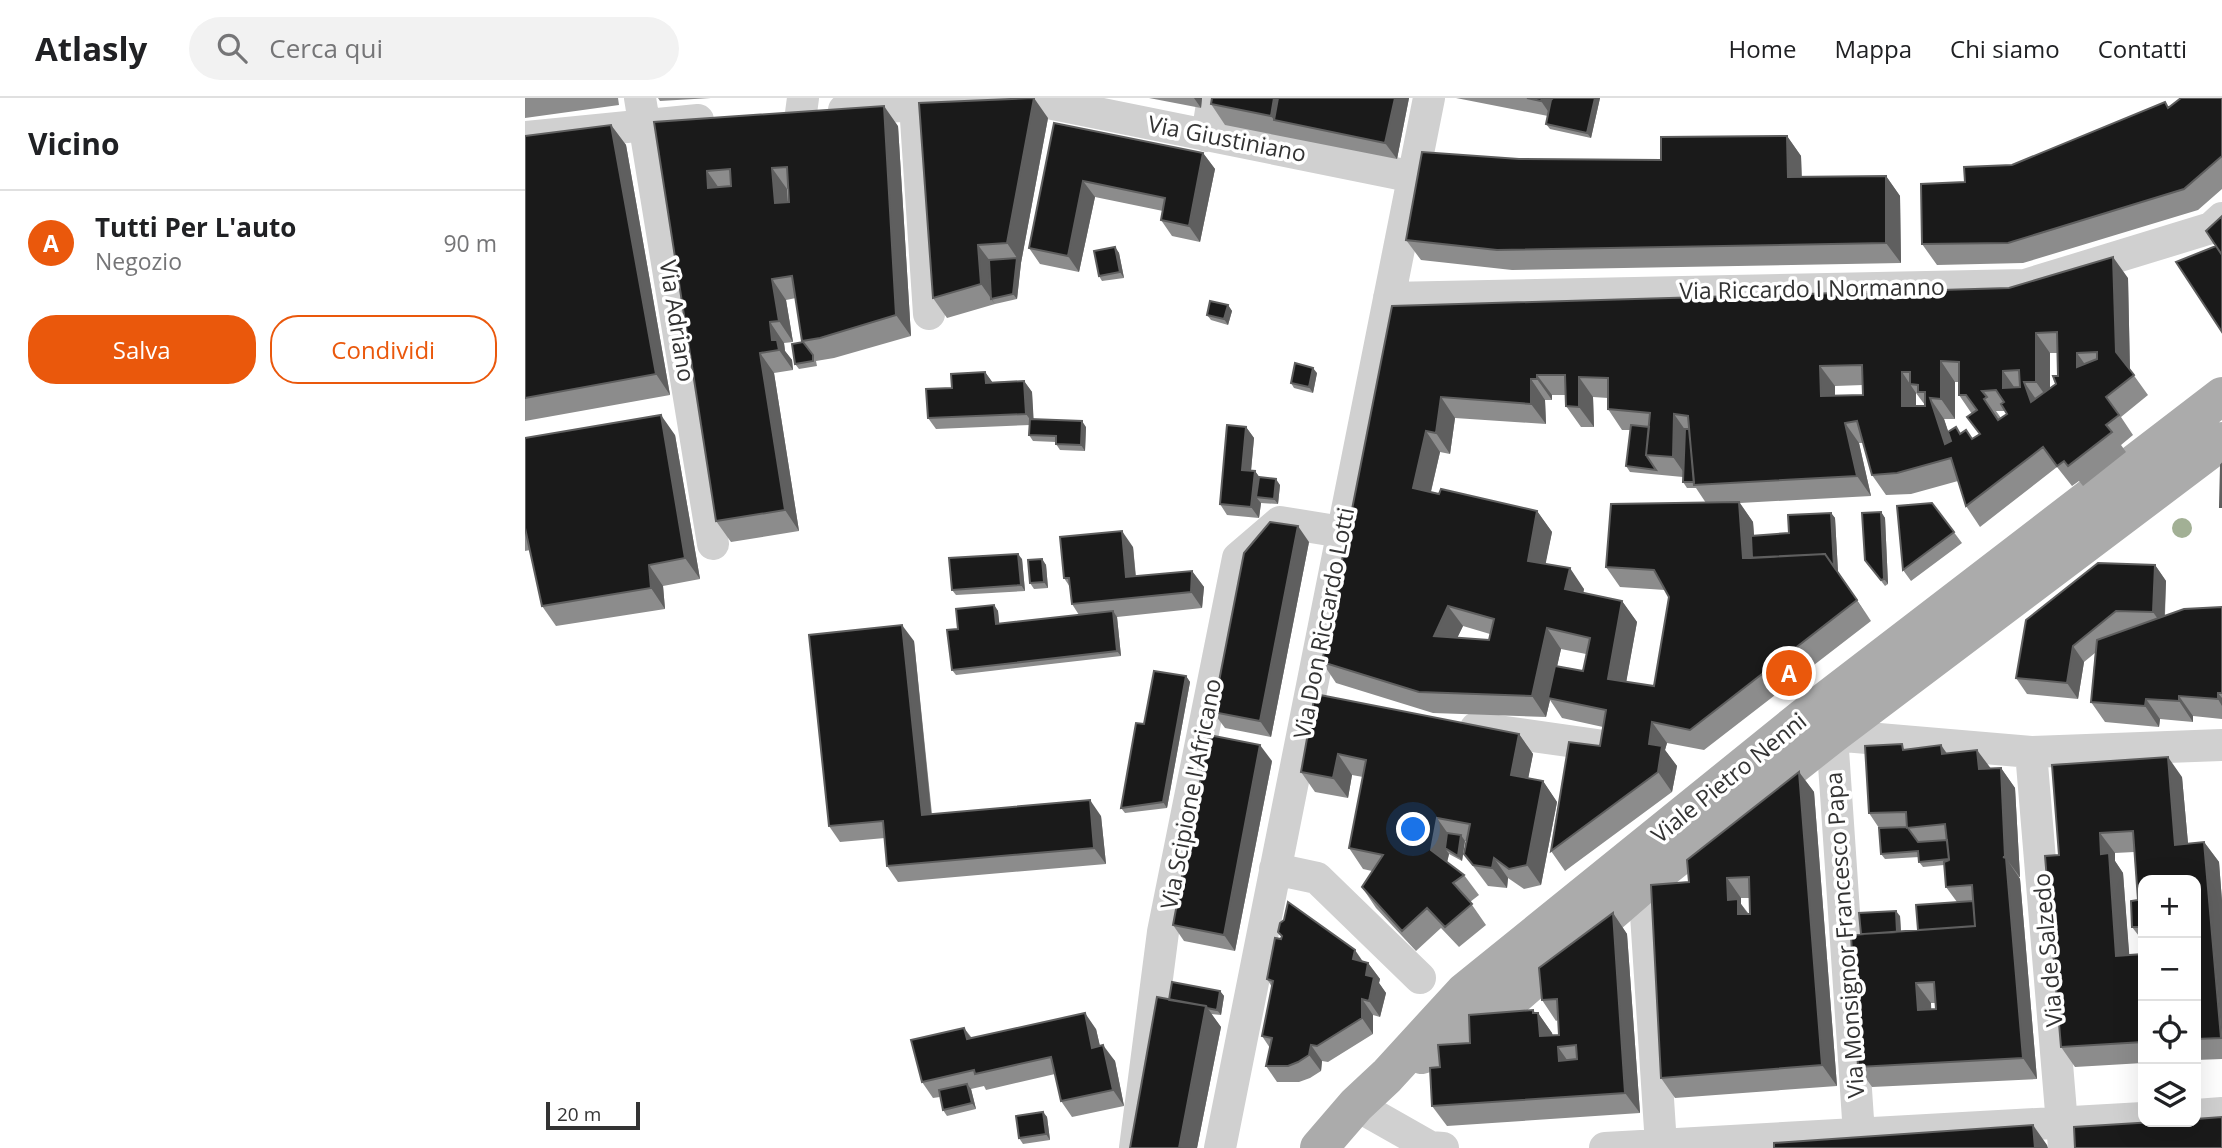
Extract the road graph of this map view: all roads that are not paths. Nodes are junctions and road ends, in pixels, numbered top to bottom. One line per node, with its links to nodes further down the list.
1 (1213, 98): 8 (street)
2 (1429, 98): 10 (street, Via Don Riccardo Lotti)
3 (1048, 101): 4 (street, Via Giustiniano); 8 (street, Via Giustiniano)
4 (915, 105): 5 (street, Via Giustiniano); 13 (street)
5 (793, 109)
6 (642, 111): 7 (street); 9 (street); 17 (street, Via Adriano)
7 (723, 118)
8 (1207, 136): 10 (street, Via Giustiniano)
9 (525, 137)
10 (1413, 177): 12 (street, Via Don Riccardo Lotti)
11 (2222, 218): 12 (street, Via Riccardo I Normanno)
12 (1389, 298): 16 (street, Via Don Riccardo Lotti)
13 (929, 314)
14 (2222, 396): 26 (main road, Viale Pietro Nenni)
15 (2222, 441): 19 (main road, Viale Pietro Nenni)
16 (1342, 532): 23 (street, Via Don Riccardo Lotti); 35 (street, Via Scipione l'Africano)
17 (713, 544)
18 (1445, 724): 21 (street)
19 (1832, 735): 22 (street); 24 (main road, Viale Pietro Nenni); 31 (street, Via Monsignor Francesco Papa)
20 (2222, 745): 22 (street)
21 (1604, 746)
22 (2031, 752): 32 (street, Via de Salzedo)
23 (1275, 869): 25 (street); 36 (street, Via Don Riccardo Lotti)
24 (1644, 884): 26 (main road, Viale Pietro Nenni); 34 (street)
25 (1420, 978)
26 (1387, 1076): 27 (main road, Viale Pietro Nenni)
27 (1356, 1105): 37 (main road, Viale Pietro Nenni); 38 (street)
28 (2222, 1113): 29 (street)
29 (2201, 1115)
30 (2138, 1119): 32 (street)
31 (1859, 1134): 32 (street); 33 (street)
32 (2063, 1135)
33 (1768, 1143): 34 (street)
34 (1661, 1145): 39 (street)
35 (1135, 1148)
36 (1220, 1148)
37 (1319, 1148)
38 (1443, 1148)
39 (1605, 1148)

